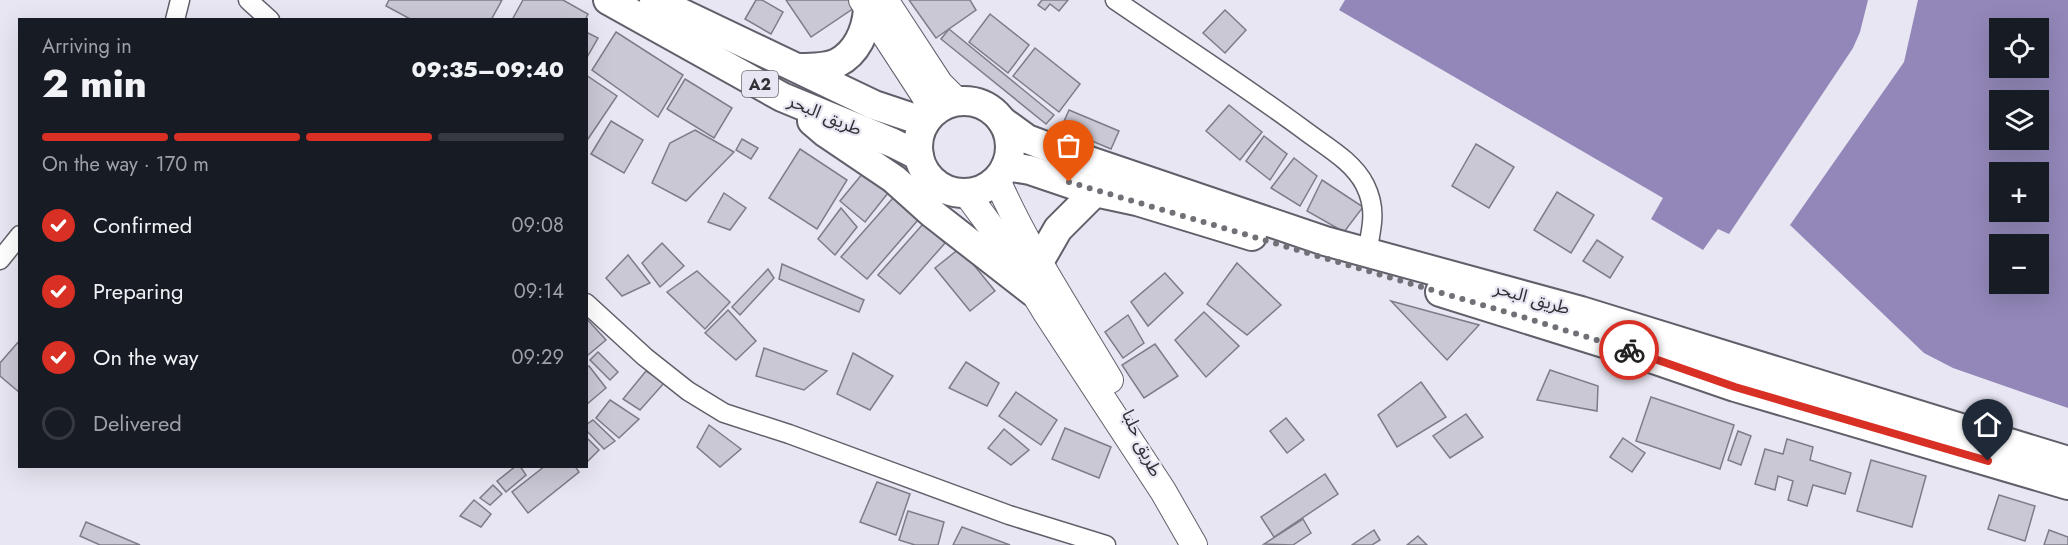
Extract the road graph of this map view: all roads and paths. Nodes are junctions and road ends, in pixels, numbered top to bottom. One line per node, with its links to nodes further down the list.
1 (180, 0): 7 (street)
2 (248, 0): 8 (street)
3 (608, 0): 6 (highway, طريق البحر / A2)
4 (1115, 0): 19 (street)
5 (872, 3): 9 (highway); 11 (main road)
6 (650, 6): 9 (highway, طريق البحر / A2); 10 (highway, طريق البحر / A2)
7 (176, 18)
8 (268, 18)
9 (799, 68): 11 (highway, طريق البحر / A2)
10 (782, 97): 13 (highway, طريق البحر / A2); 22 (highway)
11 (938, 112): 12 (highway, A2); 13 (highway)
12 (1002, 121): 14 (highway); 18 (highway, طريق البحر / A2)
13 (919, 156): 16 (highway)
14 (1001, 173): 15 (highway, طريق البحر / A2); 16 (highway); 21 (main road, طريق حلبا)
15 (1095, 192): 18 (highway, طريق البحر / A2); 21 (highway)
16 (966, 193): 22 (main road, طريق حلبا)
17 (18, 238): 20 (street)
18 (1324, 249): 19 (highway, طريق البحر / A2); 25 (highway, طريق البحر / A2)
19 (1367, 252): 24 (highway, طريق البحر / A2)
20 (0, 260)
21 (1039, 262): 26 (main road, طريق حلبا)
22 (1034, 292): 26 (main road, طريق حلبا)
23 (588, 305): 27 (street)
24 (2068, 461)
25 (2068, 486)
26 (1163, 490): 28 (main road)
27 (1106, 545)
28 (1194, 545)

